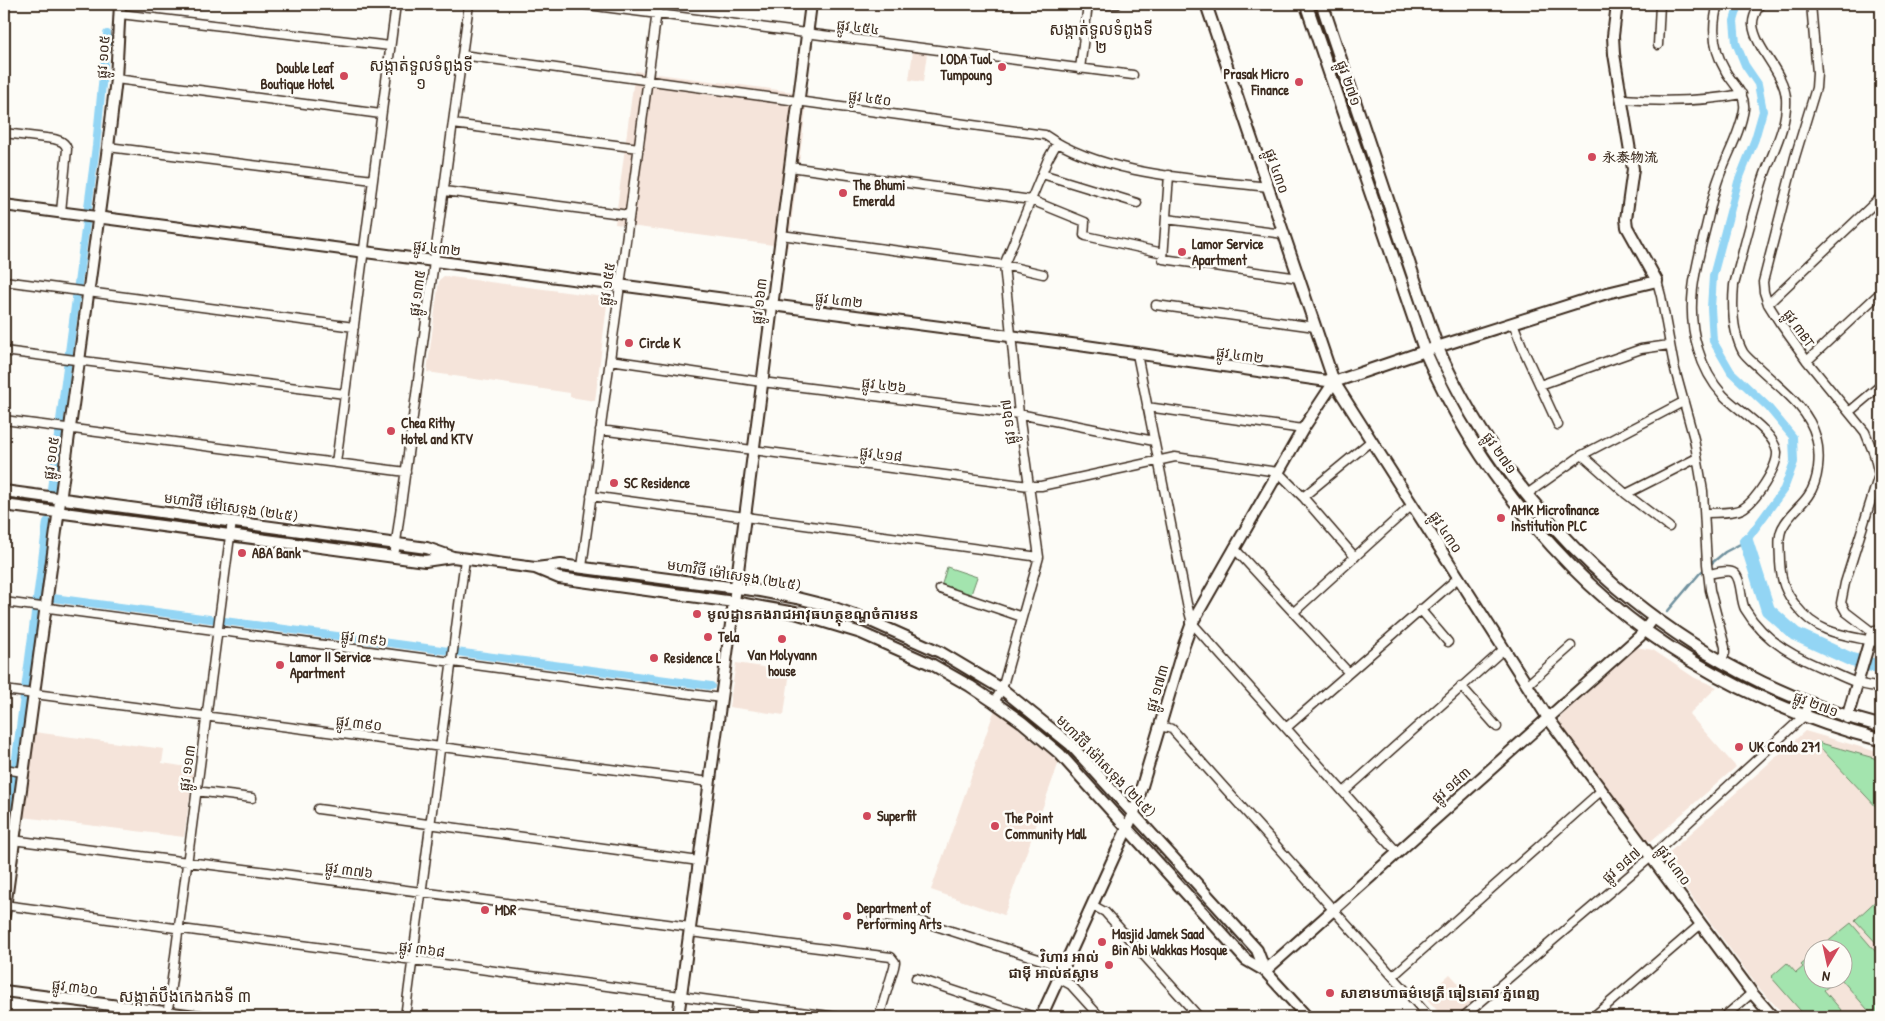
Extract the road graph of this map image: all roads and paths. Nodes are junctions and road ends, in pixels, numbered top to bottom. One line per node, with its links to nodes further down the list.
1 (396, 4): 21 (street)
2 (469, 4): 22 (street, ផ្លូវ ១៣៥)
3 (580, 4): 18 (street, ផ្លូវ ៤៥៤)
4 (658, 4): 18 (street, ផ្លូវ ១៥៥)
5 (811, 4): 19 (street, ផ្លូវ ១៦៣)
6 (1088, 4): 23 (street)
7 (1093, 4): 8 (street)
8 (1117, 4)
9 (1206, 4): 40 (street, ផ្លូវ ៤៣០)
10 (1306, 4): 73 (main road, ផ្លូវ ២៧១)
11 (1322, 4): 71 (main road, ផ្លូវ ២៧១)
12 (1617, 4): 28 (street)
13 (1660, 4): 20 (street)
14 (1718, 4): 27 (street)
15 (1760, 4): 141 (street)
16 (1810, 4): 63 (street, ផ្លូវ ៣BT)
17 (120, 9): 21 (street); 25 (street, ផ្លូវ ១០៥)
18 (656, 14): 19 (street, ផ្លូវ ៤៥៤); 26 (street, ផ្លូវ ១៥៥)
19 (807, 33): 23 (street, ផ្លូវ ៤៥៤); 29 (street, ផ្លូវ ១៦៣)
20 (1658, 45)
21 (390, 46): 30 (street)
22 (462, 55): 26 (street, ផ្លូវ ៤៥០); 31 (street, ផ្លូវ ១៣៥)
23 (1080, 68): 24 (street, ផ្លូវ ៤៥៤)
24 (1133, 75)
25 (116, 79): 30 (street); 34 (street, ផ្លូវ ១០៥)
26 (648, 80): 29 (street, ផ្លូវ ៤៥០); 35 (street, ផ្លូវ ១៥៥)
27 (1742, 94): 28 (street); 111 (street)
28 (1622, 99): 59 (street)
29 (798, 101): 33 (street, ផ្លូវ ៤៥០); 36 (street, ផ្លូវ ១៦៣)
30 (381, 114): 39 (street)
31 (453, 124): 35 (street); 41 (street, ផ្លូវ ១៣៥)
32 (4, 133): 46 (street)
33 (1057, 143): 37 (street, ផ្លូវ ១៦៧); 38 (street, ផ្លូវ ៤៥០)
34 (108, 147): 39 (street); 48 (street, ផ្លូវ ១០៥)
35 (638, 148): 47 (street, ផ្លូវ ១៥៥)
36 (790, 167): 43 (street); 51 (street, ផ្លូវ ១៦៣)
37 (1042, 174): 43 (street, ផ្លូវ ១៦៧); 44 (street)
38 (1169, 176): 40 (street, ផ្លូវ ៤៥០); 49 (street)
39 (373, 180): 52 (street)
40 (1268, 187): 50 (street, ផ្លូវ ៤៣០)
41 (444, 191): 47 (street); 54 (street, ផ្លូវ ១៣៥)
42 (1881, 197): 63 (street)
43 (1031, 200): 53 (street); 55 (street, ផ្លូវ ១៦៧)
44 (1136, 203)
45 (4, 204): 46 (street, ផ្លូវ ៤៣២)
46 (60, 212): 48 (street, ផ្លូវ ៤៣២)
47 (630, 215): 60 (street, ផ្លូវ ១៥៥)
48 (96, 217): 52 (street, ផ្លូវ ៤៣២); 61 (street, ផ្លូវ ១០៥)
49 (1166, 219): 50 (street); 53 (street)
50 (1284, 234): 57 (street, ផ្លូវ ៤៣០)
51 (781, 235): 55 (street); 64 (street, ផ្លូវ ១៦៣)
52 (364, 252): 54 (street, ផ្លូវ ៤៣២); 67 (street)
53 (1163, 256): 57 (street)
54 (434, 261): 60 (street, ផ្លូវ ៤៣២); 99 (street, ផ្លូវ ១៣៥)
55 (1004, 264): 56 (street); 69 (street, ផ្លូវ ១៦៧)
56 (1043, 274)
57 (1299, 278): 68 (street, ផ្លូវ ៤៣០)
58 (4, 281): 61 (street)
59 (1657, 281): 66 (street, ផ្លូវ ៤៣២); 70 (street)
60 (620, 285): 64 (street, ផ្លូវ ៤៣២); 76 (street, ផ្លូវ ១៥៥)
61 (84, 292): 67 (street); 75 (street, ផ្លូវ ១០៥)
62 (1881, 292): 77 (street)
63 (1768, 304): 77 (street, ផ្លូវ ៣BT)
64 (772, 305): 69 (street, ផ្លូវ ៤៣២); 78 (street, ផ្លូវ ១៦៣)
65 (1156, 305): 68 (street)
66 (1513, 323): 71 (street, ផ្លូវ ៤៣២); 80 (street)
67 (354, 327): 82 (street)
68 (1315, 327): 79 (street, ផ្លូវ ៤៣០)
69 (1012, 337): 74 (street, ផ្លូវ ៤៣២); 86 (street, ផ្លូវ ១៦៧)
70 (1669, 345): 80 (street); 83 (street)
71 (1437, 347): 73 (street, ផ្លូវ ៤៣២); 103 (main road, ផ្លូវ ២៧១)
72 (4, 351): 75 (street)
73 (1425, 351): 79 (street, ផ្លូវ ៤៣២); 140 (main road, ផ្លូវ ២៧១)
74 (1137, 354): 79 (street, ផ្លូវ ៤៣២); 84 (street)
75 (76, 360): 82 (street); 89 (street, ផ្លូវ ១០៥)
76 (610, 360): 78 (street, ផ្លូវ ៤២៦); 91 (street, ផ្លូវ ១៥៥)
77 (1807, 361): 85 (street, ផ្លូវ ៣BT)
78 (762, 382): 86 (street, ផ្លូវ ៤២៦); 94 (street, ផ្លូវ ១៦៣)
79 (1334, 382): 90 (street, ផ្លូវ ១៧៣); 92 (street, ផ្លូវ ៤៣០)
80 (1540, 385): 88 (street)
81 (1881, 385): 85 (street)
82 (345, 394): 98 (street)
83 (1683, 402): 95 (street); 96 (street)
84 (1147, 407): 90 (street); 93 (street)
85 (1849, 412): 141 (street, ផ្លូវ ៣BT)
86 (1019, 414): 93 (street, ផ្លូវ ៤២៦); 101 (street, ផ្លូវ ១៦៧)
87 (4, 420): 89 (street)
88 (1558, 425)
89 (66, 428): 98 (street); 107 (street, ផ្លូវ ១០៥)
90 (1303, 429): 100 (street, ផ្លូវ ១៧៣)
91 (600, 430): 94 (street, ផ្លូវ ៤១៨); 105 (street, ផ្លូវ ១៥៥)
92 (1372, 441): 106 (street); 109 (street, ផ្លូវ ៤៣០)
93 (1154, 442): 97 (street)
94 (754, 450): 101 (street, ផ្លូវ ៤១៨); 112 (street, ផ្លូវ ១៦៣)
95 (1582, 455): 103 (street); 104 (street)
96 (1697, 458): 104 (street); 111 (street)
97 (1158, 460): 100 (street, ផ្លូវ ៤១៨); 101 (street, ផ្លូវ ៤១៨); 138 (street)
98 (336, 463): 99 (street)
99 (406, 472): 116 (street, ផ្លូវ ១៣៥)
100 (1278, 472): 106 (street); 117 (street, ផ្លូវ ១៧៣)
101 (1029, 486): 120 (street, ផ្លូវ ១៦៧)
102 (4, 491): 107 (street, មហាវិថី ម៉ៅសេទុង (២៤៥))
103 (1526, 494): 136 (main road, ផ្លូវ ២៧១)
104 (1626, 494): 114 (street)
105 (591, 496): 112 (street); 123 (street, ផ្លូវ ១៥៥)
106 (1303, 497): 121 (street)
107 (60, 499): 110 (street, ផ្លូវ ១០៥); 113 (street, មហាវិថី ម៉ៅសេទុង (២៤៥))
108 (4, 505): 110 (street, មហាវិថី ម៉ៅសេទុង (២៤៥))
109 (1412, 505): 121 (street); 126 (street, ផ្លូវ ៤៣០)
110 (58, 512): 115 (street, មហាវិថី ម៉ៅសេទុង (២៤៥)); 131 (street, ផ្លូវ ១០៥)
111 (1705, 513): 125 (street)
112 (745, 517): 120 (street); 127 (street, ផ្លូវ ១៦៣)
113 (232, 521): 115 (street, ផ្លូវ ១១៣); 116 (street, មហាវិថី ម៉ៅសេទុង (២៤៥))
114 (1669, 527)
115 (230, 535): 118 (street, មហាវិថី ម៉ៅសេទុង (២៤៥)); 139 (street, ផ្លូវ ១១៣)
116 (396, 543): 118 (street, ផ្លូវ ១៣៥); 119 (street, មហាវិថី ម៉ៅសេទុង (២៤៥))
117 (1234, 548): 134 (street); 138 (street, ផ្លូវ ១៧៣)
118 (394, 557): 119 (street, មហាវិថី ម៉ៅសេទុង (២៤៥))
119 (453, 557): 122 (street, មហាវិថី ម៉ៅសេទុង (២៤៥))
120 (1039, 557): 135 (street, ផ្លូវ ១៦៧)
121 (1355, 557): 134 (street)
122 (466, 559): 124 (street, មហាវិថី ម៉ៅសេទុង (២៤៥)); 146 (street)
123 (582, 567): 124 (street, មហាវិថី ម៉ៅសេទុង (២៤៥)); 127 (street, មហាវិថី ម៉ៅសេទុង (២៤៥))
124 (534, 568): 130 (street, មហាវិថី ម៉ៅសេទុង (២៤៥))
125 (1708, 573): 147 (street); 149 (street)
126 (1458, 577): 133 (street); 145 (street, ផ្លូវ ៤៣០)
127 (736, 588): 130 (street, ផ្លូវ ១៦៣); 132 (street, មហាវិថី ម៉ៅសេទុង (២៤៥))
128 (940, 589): 135 (street)
129 (4, 602): 131 (street, ផ្លូវ ៣៩៦)
130 (734, 602): 137 (street, មហាវិថី ម៉ៅសេទុង (២៤៥)); 156 (street, ផ្លូវ ១៦៣)
131 (42, 603): 139 (street, ផ្លូវ ៣៩៦); 155 (street, ផ្លូវ ១០៥)
132 (829, 606): 137 (street); 153 (street, មហាវិថី ម៉ៅសេទុង (២៤៥))
133 (1420, 609): 142 (street); 148 (street)
134 (1294, 612): 148 (street)
135 (1022, 617): 153 (street, ផ្លូវ ១៦៧)
136 (1654, 619): 140 (street, ផ្លូវ ១៨៣); 147 (main road, ផ្លូវ ២៧១)
137 (825, 621): 157 (street, មហាវិថី ម៉ៅសេទុង (២៤៥))
138 (1192, 623): 163 (street, ផ្លូវ ១៧៣); 166 (street)
139 (218, 628): 146 (street, ផ្លូវ ៣៩៦); 159 (street, ផ្លូវ ១១៣)
140 (1645, 629): 160 (main road, ផ្លូវ ២៧១); 161 (street, ផ្លូវ ១៨៣)
141 (1873, 637): 143 (street); 149 (street)
142 (1448, 642)
143 (1881, 643)
144 (1571, 646): 150 (street)
145 (1504, 649): 150 (street, ផ្លូវ ៤៣០); 151 (street)
146 (453, 659): 156 (street, ផ្លូវ ៣៩៦); 168 (street)
147 (1720, 661): 158 (main road, ផ្លូវ ២៧១)
148 (1349, 673): 166 (street)
149 (1858, 681): 152 (street); 162 (street)
150 (1527, 685): 161 (street, ផ្លូវ ៤៣០)
151 (1461, 686): 165 (street); 173 (street)
152 (1881, 687)
153 (1002, 689): 157 (street, ផ្លូវ ១៦៧); 176 (street, មហាវិថី ម៉ៅសេទុង (២៤៥))
154 (4, 690): 155 (street, ផ្លូវ ៣៩០)
155 (28, 693): 159 (street, ផ្លូវ ៣៩០); 169 (street, ផ្លូវ ១០៥)
156 (721, 698): 170 (street, ផ្លូវ ១៦៣)
157 (994, 702): 178 (street, មហាវិថី ម៉ៅសេទុង (២៤៥))
158 (1809, 704): 160 (street, ផ្លូវ ១៨៧); 162 (main road, ផ្លូវ ២៧១)
159 (206, 716): 168 (street, ផ្លូវ ៣៩០); 172 (street, ផ្លូវ ១១៣)
160 (1804, 716): 167 (main road, ផ្លូវ ២៧១); 181 (street, ផ្លូវ ១៨៧)
161 (1548, 718): 171 (street, ផ្លូវ ៤៣០); 180 (street, ផ្លូវ ១៨៣)
162 (1847, 718): 164 (main road, ផ្លូវ ២៧១)
163 (1160, 726): 176 (street, ផ្លូវ ១៧៣); 189 (street)
164 (1881, 726)
165 (1497, 727)
166 (1286, 728): 173 (street)
167 (1881, 740)
168 (441, 747): 170 (street, ផ្លូវ ៣៩០); 177 (street)
169 (14, 771): 179 (street, ផ្លូវ ១០៥)
170 (710, 782): 182 (street, ផ្លូវ ១៦៣)
171 (1602, 790): 181 (street, ផ្លូវ ៤៣០); 197 (street)
172 (196, 791): 174 (street); 183 (street, ផ្លូវ ១១៣)
173 (1344, 792): 180 (street)
174 (252, 798)
175 (318, 810): 177 (street)
176 (1134, 813): 178 (street, ផ្លូវ ១៧៣); 184 (street, មហាវិថី ម៉ៅសេទុង (២៤៥))
177 (431, 825): 182 (street); 186 (street)
178 (1127, 828): 185 (street, មហាវិថី ម៉ៅសេទុង (២៤៥)); 187 (street, ផ្លូវ ១៧៣)
179 (9, 840): 183 (street, ផ្លូវ ៣៧៦); 188 (street, ផ្លូវ ១០៥)
180 (1397, 852): 189 (street, ផ្លូវ ១៨៣)
181 (1651, 856): 191 (street, ផ្លូវ ៤៣០); 215 (street, ផ្លូវ ១៨៧)
182 (700, 861): 193 (street, ផ្លូវ ១៦៣)
183 (187, 862): 186 (street, ផ្លូវ ៣៧៦); 192 (street, ផ្លូវ ១១៣)
184 (1191, 877): 185 (street); 196 (street, មហាវិថី ម៉ៅសេទុង (២៤៥))
185 (1180, 887): 196 (street, មហាវិថី ម៉ៅសេទុង (២៤៥))
186 (422, 892): 193 (street, ផ្លូវ ៣៧៦); 194 (street)
187 (1092, 905): 195 (street, ផ្លូវ ១៧៣); 212 (street)
188 (4, 909): 192 (street, ផ្លូវ ៣៦៨)
189 (1332, 909): 196 (street, ផ្លូវ ១៨៣); 197 (street)
190 (873, 916): 195 (street)
191 (1701, 924): 201 (street, ផ្លូវ ៤៣០); 216 (street)
192 (178, 929): 194 (street, ផ្លូវ ៣៦៨); 203 (street, ផ្លូវ ១១៣)
193 (690, 929): 202 (street, ផ្លូវ ១៦៣); 208 (street, ផ្លូវ ៣៧៦)
194 (413, 960): 202 (street, ផ្លូវ ៣៦៨); 205 (street)
195 (1063, 968): 199 (street, ផ្លូវ ១៧៣)
196 (1265, 971): 213 (street, មហាវិថី ម៉ៅសេទុង (២៤៥))
197 (1393, 976): 214 (street)
198 (916, 978): 209 (street)
199 (1058, 978): 210 (street, ផ្លូវ ១៧៣); 211 (street)
200 (4, 991): 203 (street, ផ្លូវ ៣៦០)
201 (1752, 993): 217 (street); 218 (street, ផ្លូវ ៤៣០)
202 (681, 996): 206 (street, ផ្លូវ ១៦៣); 207 (street, ផ្លូវ ៣៦៨)
203 (167, 1015): 204 (street, ផ្លូវ ៣៦០)
204 (203, 1017)
205 (405, 1017)
206 (678, 1017)
207 (837, 1017)
208 (879, 1017)
209 (1034, 1017)
210 (1041, 1017)
211 (1100, 1017)
212 (1199, 1017)
213 (1307, 1017)
214 (1429, 1017)
215 (1463, 1017)
216 (1593, 1017)
217 (1724, 1017)
218 (1773, 1017)

